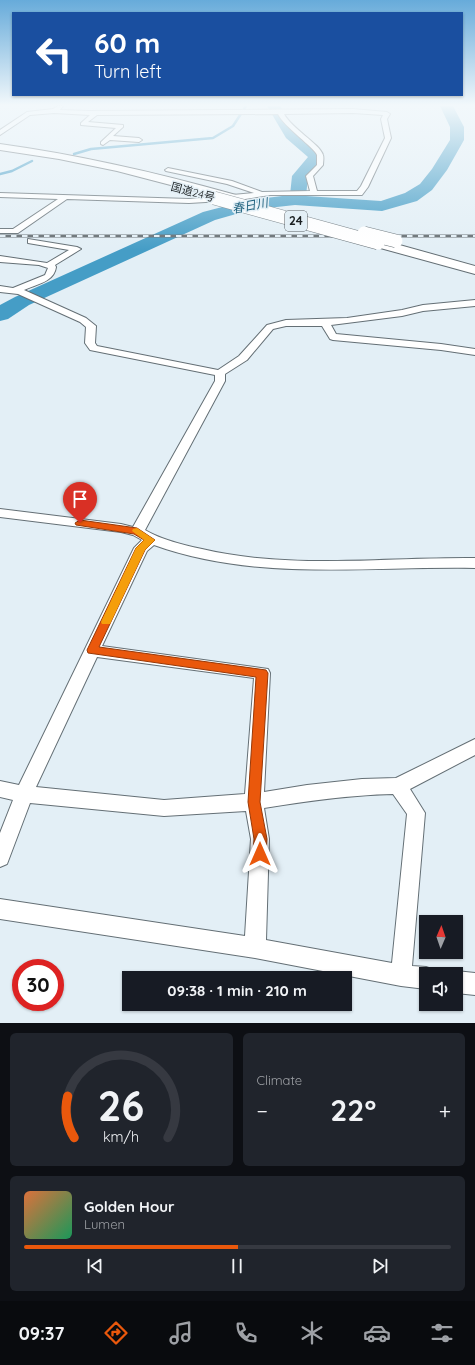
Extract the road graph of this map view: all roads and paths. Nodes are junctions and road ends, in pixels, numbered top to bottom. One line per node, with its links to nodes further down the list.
1 (10, 154): 15 (highway, 国道24号 / 24, bridge)
2 (44, 154): 13 (highway, 国道24号 / 24, bridge)
3 (319, 154): 6 (street)
4 (380, 154): 6 (street)
5 (168, 170): 7 (street)
6 (314, 193): 7 (street)
7 (260, 194): 9 (street)
8 (0, 196): 9 (street)
9 (66, 197): 10 (street)
10 (0, 231)
11 (31, 241): 14 (street)
12 (0, 259): 14 (street)
13 (475, 263)
14 (49, 265): 17 (street)
15 (475, 270)
16 (0, 289): 17 (street)
17 (18, 290): 21 (street)
18 (475, 303): 19 (street)
19 (326, 323): 20 (street); 21 (street)
20 (475, 352)
21 (220, 373): 23 (street)
22 (0, 513): 23 (street)
23 (137, 532): 24 (street)
24 (151, 540): 25 (street); 26 (street)
25 (475, 563)
26 (92, 650): 30 (street); 31 (street)
27 (475, 746): 28 (street)
28 (398, 786): 31 (street); 35 (street)
29 (0, 789): 30 (street)
30 (24, 794): 31 (street); 32 (street)
31 (254, 802): 34 (street)
32 (0, 858)
33 (0, 909): 34 (street)
34 (255, 948): 35 (street)
35 (401, 975): 36 (street)
36 (419, 977)
37 (463, 983): 38 (street)
38 (475, 984)

